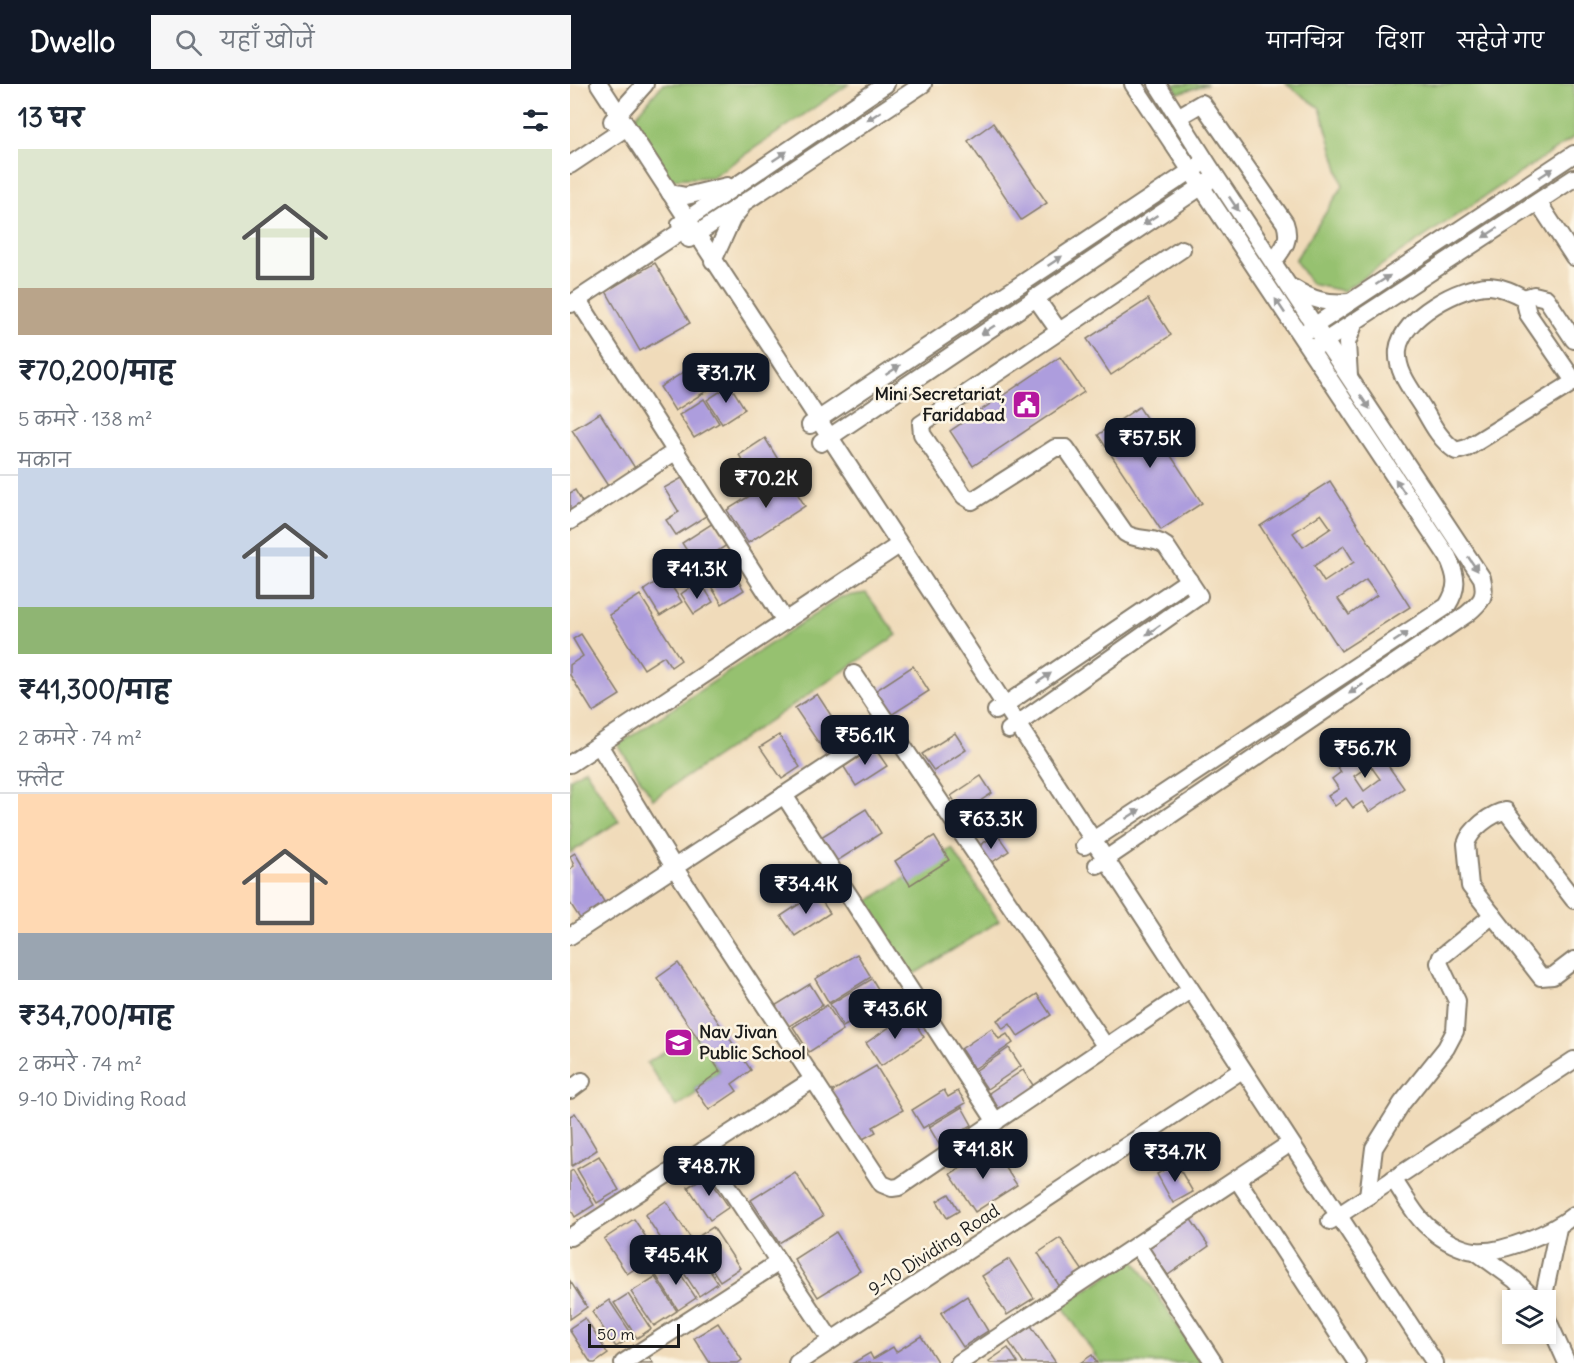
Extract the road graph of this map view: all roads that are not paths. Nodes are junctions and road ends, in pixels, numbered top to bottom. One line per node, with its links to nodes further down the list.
1 (588, 84): 9 (street)
2 (599, 84): 9 (street)
3 (645, 84): 9 (street)
4 (886, 84): 16 (street, one-way to 4)
5 (923, 84): 19 (street, one-way to 19)
6 (1133, 84): 13 (street)
7 (1157, 84): 8 (street)
8 (1178, 117): 11 (street); 25 (street)
9 (620, 124): 12 (street); 18 (street); 21 (street)
10 (1574, 154): 30 (street, one-way to 10)
11 (1206, 161): 13 (street); 14 (street)
12 (571, 162)
13 (1189, 172): 17 (street); 41 (street, one-way to 13)
14 (1216, 177): 17 (street); 25 (street, one-way to 25)
15 (1574, 178): 20 (street)
16 (746, 179): 18 (street); 21 (street)
17 (1199, 187): 27 (street, one-way to 27); 34 (street, one-way to 17)
18 (670, 193): 21 (street)
19 (752, 196): 21 (street); 24 (street)
20 (1538, 202): 23 (street); 31 (street, one-way to 31)
21 (687, 229): 24 (street); 29 (street); 43 (street)
22 (1182, 249): 33 (street)
23 (1574, 257)
24 (713, 261): 40 (street)
25 (1273, 262): 26 (street)
26 (1287, 284): 30 (street); 32 (street)
27 (1035, 297): 33 (street); 42 (street, one-way to 42)
28 (1524, 298): 35 (street); 39 (street); 39 (street)
29 (574, 302): 45 (street)
30 (1350, 302): 32 (street)
31 (1355, 322): 36 (street); 38 (street)
32 (1315, 326): 34 (street); 36 (street)
33 (1059, 331): 49 (street)
34 (1300, 335): 37 (street)
35 (1574, 340)
36 (1325, 342): 37 (street); 38 (street)
37 (1310, 351): 58 (street, one-way to 37)
38 (1349, 378): 59 (street, one-way to 59)
39 (1574, 382)
40 (803, 399): 41 (street); 43 (street)
41 (848, 400): 43 (street)
42 (856, 419): 44 (street); 46 (street)
43 (813, 423): 44 (street)
44 (825, 440): 46 (street); 48 (street)
45 (676, 452): 47 (street); 50 (street)
46 (841, 456): 48 (street)
47 (570, 521)
48 (895, 548): 50 (street); 52 (street)
49 (1189, 580): 52 (street, one-way to 49); 54 (street, one-way to 54)
50 (785, 621): 55 (street)
51 (854, 674): 53 (street)
52 (1000, 708): 54 (street)
53 (889, 726): 57 (street); 66 (street)
54 (1012, 728): 58 (street)
55 (599, 745): 56 (street); 60 (street)
56 (570, 764)
57 (784, 795): 60 (street); 70 (street)
58 (1088, 844): 59 (street)
59 (1101, 862): 65 (street)
60 (674, 867): 63 (street); 69 (street)
61 (1574, 900): 62 (street)
62 (1493, 915): 64 (street); 75 (street)
63 (570, 936)
64 (1574, 960)
65 (1186, 992): 66 (street); 68 (street)
66 (1106, 1047): 70 (street)
67 (1574, 1060): 74 (street)
68 (1238, 1072): 71 (street); 77 (street); 86 (street, 9-10 Dividing Road)
69 (814, 1079): 70 (street); 72 (street)
70 (996, 1122)
71 (1283, 1148): 73 (street); 77 (street)
72 (704, 1150): 79 (street); 82 (street)
73 (1237, 1179): 80 (street); 91 (street)
74 (1393, 1179): 75 (street); 81 (street)
75 (1368, 1196): 77 (street)
76 (1574, 1215): 78 (street)
77 (1334, 1219): 92 (street); 93 (street)
78 (1558, 1228): 81 (street); 84 (street)
79 (570, 1237)
80 (1137, 1245): 89 (street); 90 (street)
81 (1475, 1251): 83 (street)
82 (778, 1262): 86 (street); 87 (street)
83 (1525, 1290)
84 (1545, 1290)
85 (1556, 1338): 94 (street)
86 (831, 1340): 88 (street, 9-10 Dividing Road)
87 (623, 1363)
88 (797, 1363)
89 (959, 1363)
90 (1214, 1363)
91 (1357, 1363)
92 (1423, 1363)
93 (1435, 1363)
94 (1567, 1363)

